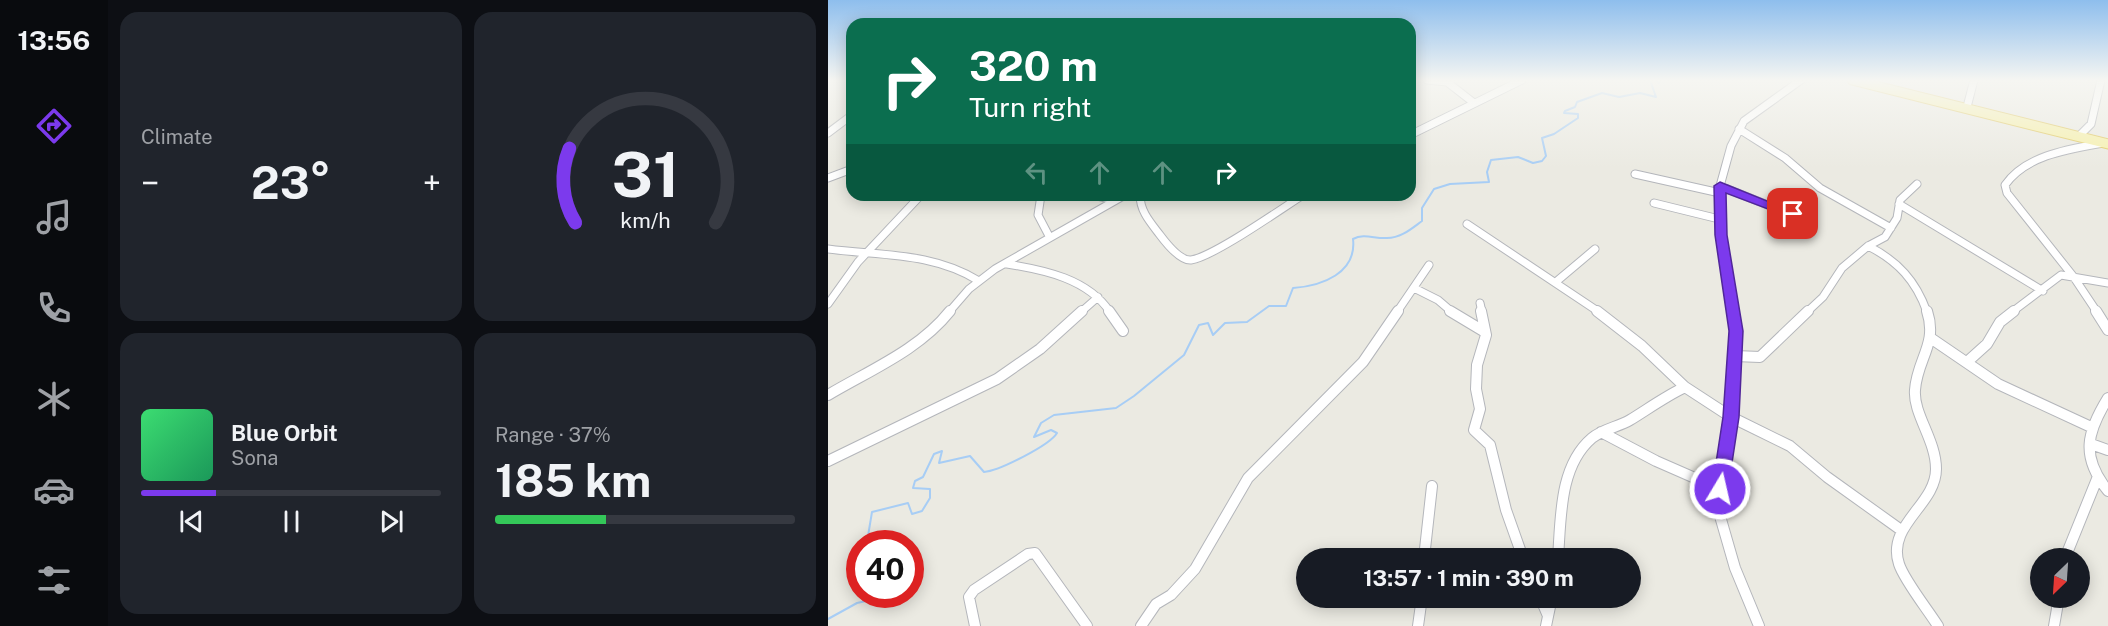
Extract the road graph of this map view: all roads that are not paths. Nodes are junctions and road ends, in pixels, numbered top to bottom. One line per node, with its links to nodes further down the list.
1 (1462, 109): 7 (street)
2 (1758, 109): 6 (street)
3 (1976, 109): 9 (main road)
4 (2094, 109): 9 (street)
5 (846, 120): 8 (street)
6 (1739, 129): 15 (street); 26 (street)
7 (1416, 132)
8 (828, 134)
9 (2079, 136): 10 (main road)
10 (2106, 143): 34 (street)
11 (846, 171): 13 (street)
12 (1635, 174): 15 (street)
13 (828, 178)
14 (1917, 184): 22 (street)
15 (1720, 189): 23 (street); 24 (street)
16 (915, 201): 31 (street)
17 (1040, 201): 27 (street)
18 (1107, 201): 27 (street)
19 (1140, 201): 20 (street)
20 (1291, 201)
21 (1654, 203): 24 (street)
22 (1899, 204): 26 (street); 39 (street)
23 (1793, 214)
24 (1719, 219): 47 (street)
25 (1467, 224): 36 (street)
26 (1891, 228): 28 (street)
27 (1048, 236): 32 (street)
28 (1868, 246): 46 (street); 47 (street)
29 (828, 249): 31 (street)
30 (1595, 249): 36 (street)
31 (864, 255): 35 (street); 42 (street)
32 (1006, 264): 35 (street); 40 (street)
33 (1429, 265): 38 (street)
34 (2073, 276): 37 (street); 39 (street); 43 (street)
35 (979, 281): 50 (street)
36 (1557, 281): 49 (street)
37 (2108, 283)
38 (1414, 288): 45 (street); 71 (street)
39 (2043, 291): 48 (street)
40 (1098, 297): 44 (street); 57 (street)
41 (1480, 303): 45 (street)
42 (828, 304)
43 (2108, 330)
44 (1123, 332)
45 (1485, 332): 64 (street)
46 (1932, 339): 48 (street); 62 (street)
47 (1736, 356): 52 (street)
48 (1966, 362): 53 (street)
49 (1685, 387): 52 (street); 54 (street)
50 (828, 395)
51 (2108, 398): 53 (street)
52 (1731, 417): 60 (street); 62 (street)
53 (2091, 427): 55 (street)
54 (1601, 432): 60 (street); 65 (street)
55 (2091, 444): 56 (street); 58 (street)
56 (2108, 450)
57 (828, 461)
58 (2097, 479): 61 (street); 66 (street)
59 (1432, 486): 63 (street)
60 (1720, 489): 73 (street)
61 (2108, 491)
62 (1901, 530): 74 (street)
63 (1425, 548)
64 (1519, 548)
65 (1559, 548)
66 (2069, 548)
67 (1420, 608): 72 (street)
68 (2057, 608): 75 (street)
69 (1084, 625): 70 (street)
70 (975, 626)
71 (1141, 626)
72 (1418, 626)
73 (1759, 626)
74 (1938, 626)
75 (2054, 626)

